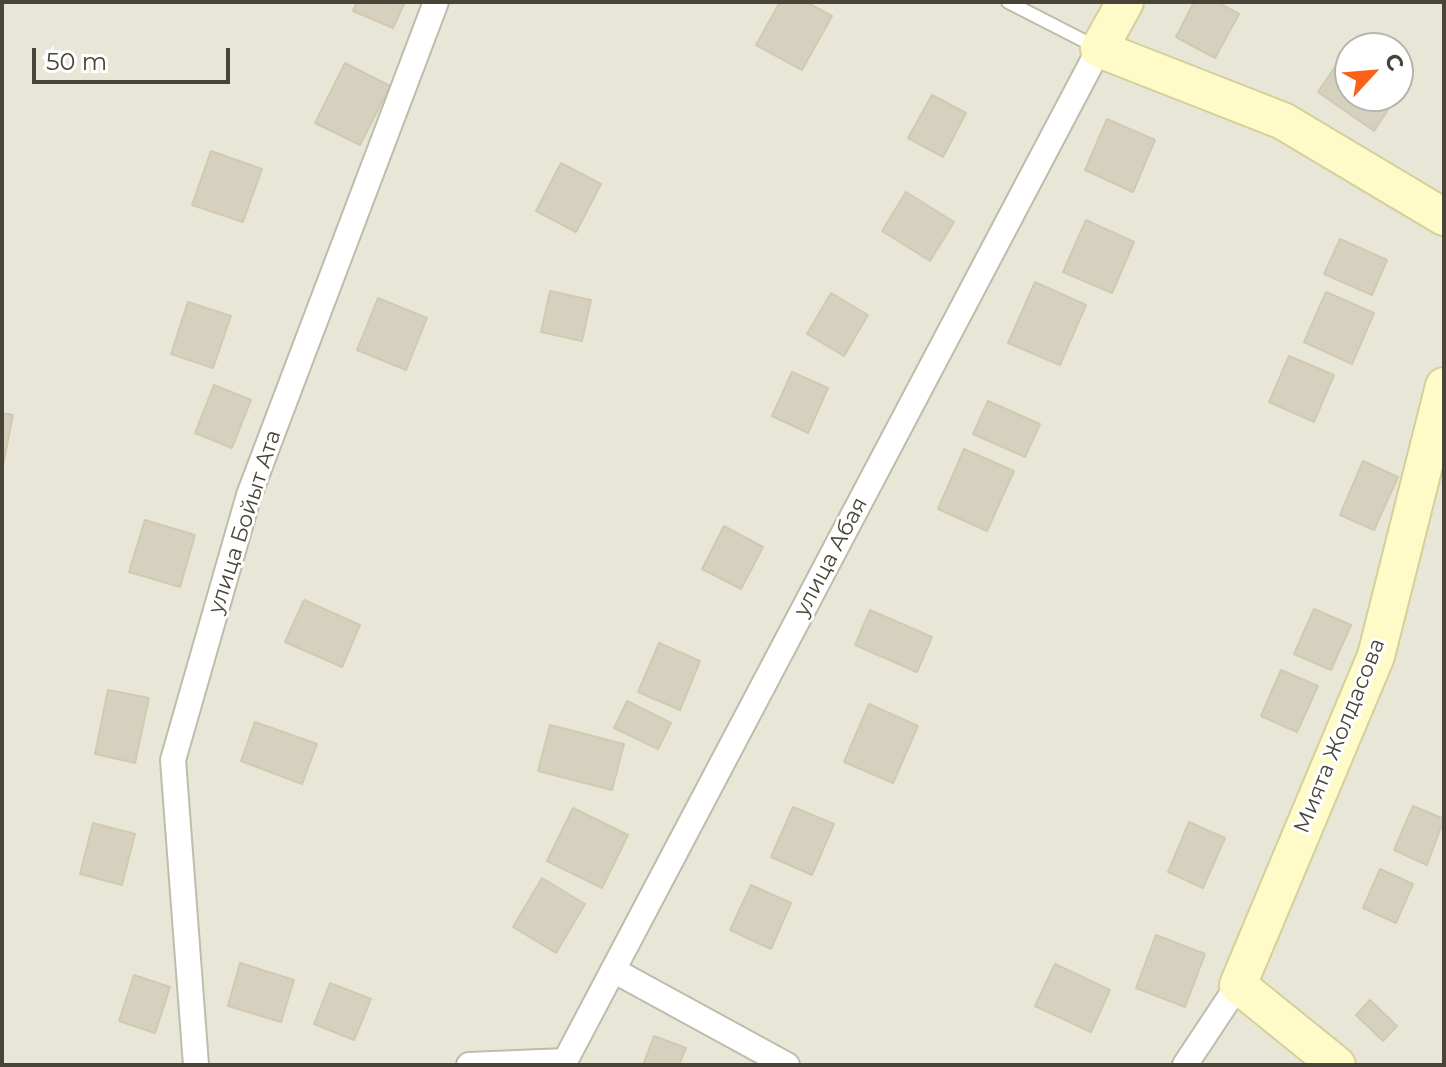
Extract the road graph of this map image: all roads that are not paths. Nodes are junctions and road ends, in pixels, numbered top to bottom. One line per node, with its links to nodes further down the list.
1 (436, 2): 10 (street, улица Бойыт Ата)
2 (1008, 2): 4 (lane)
3 (1125, 2): 4 (street)
4 (1099, 49): 5 (street); 7 (street, улица Абая)
5 (1444, 217)
6 (1444, 386): 8 (street, Мията Жолдасова)
7 (613, 970): 9 (street, улица Абая); 12 (street)
8 (1238, 985): 13 (street); 14 (street)
9 (564, 1063): 11 (street)
10 (196, 1065)
11 (469, 1065)
12 (787, 1065)
13 (1185, 1065)
14 (1337, 1065)

